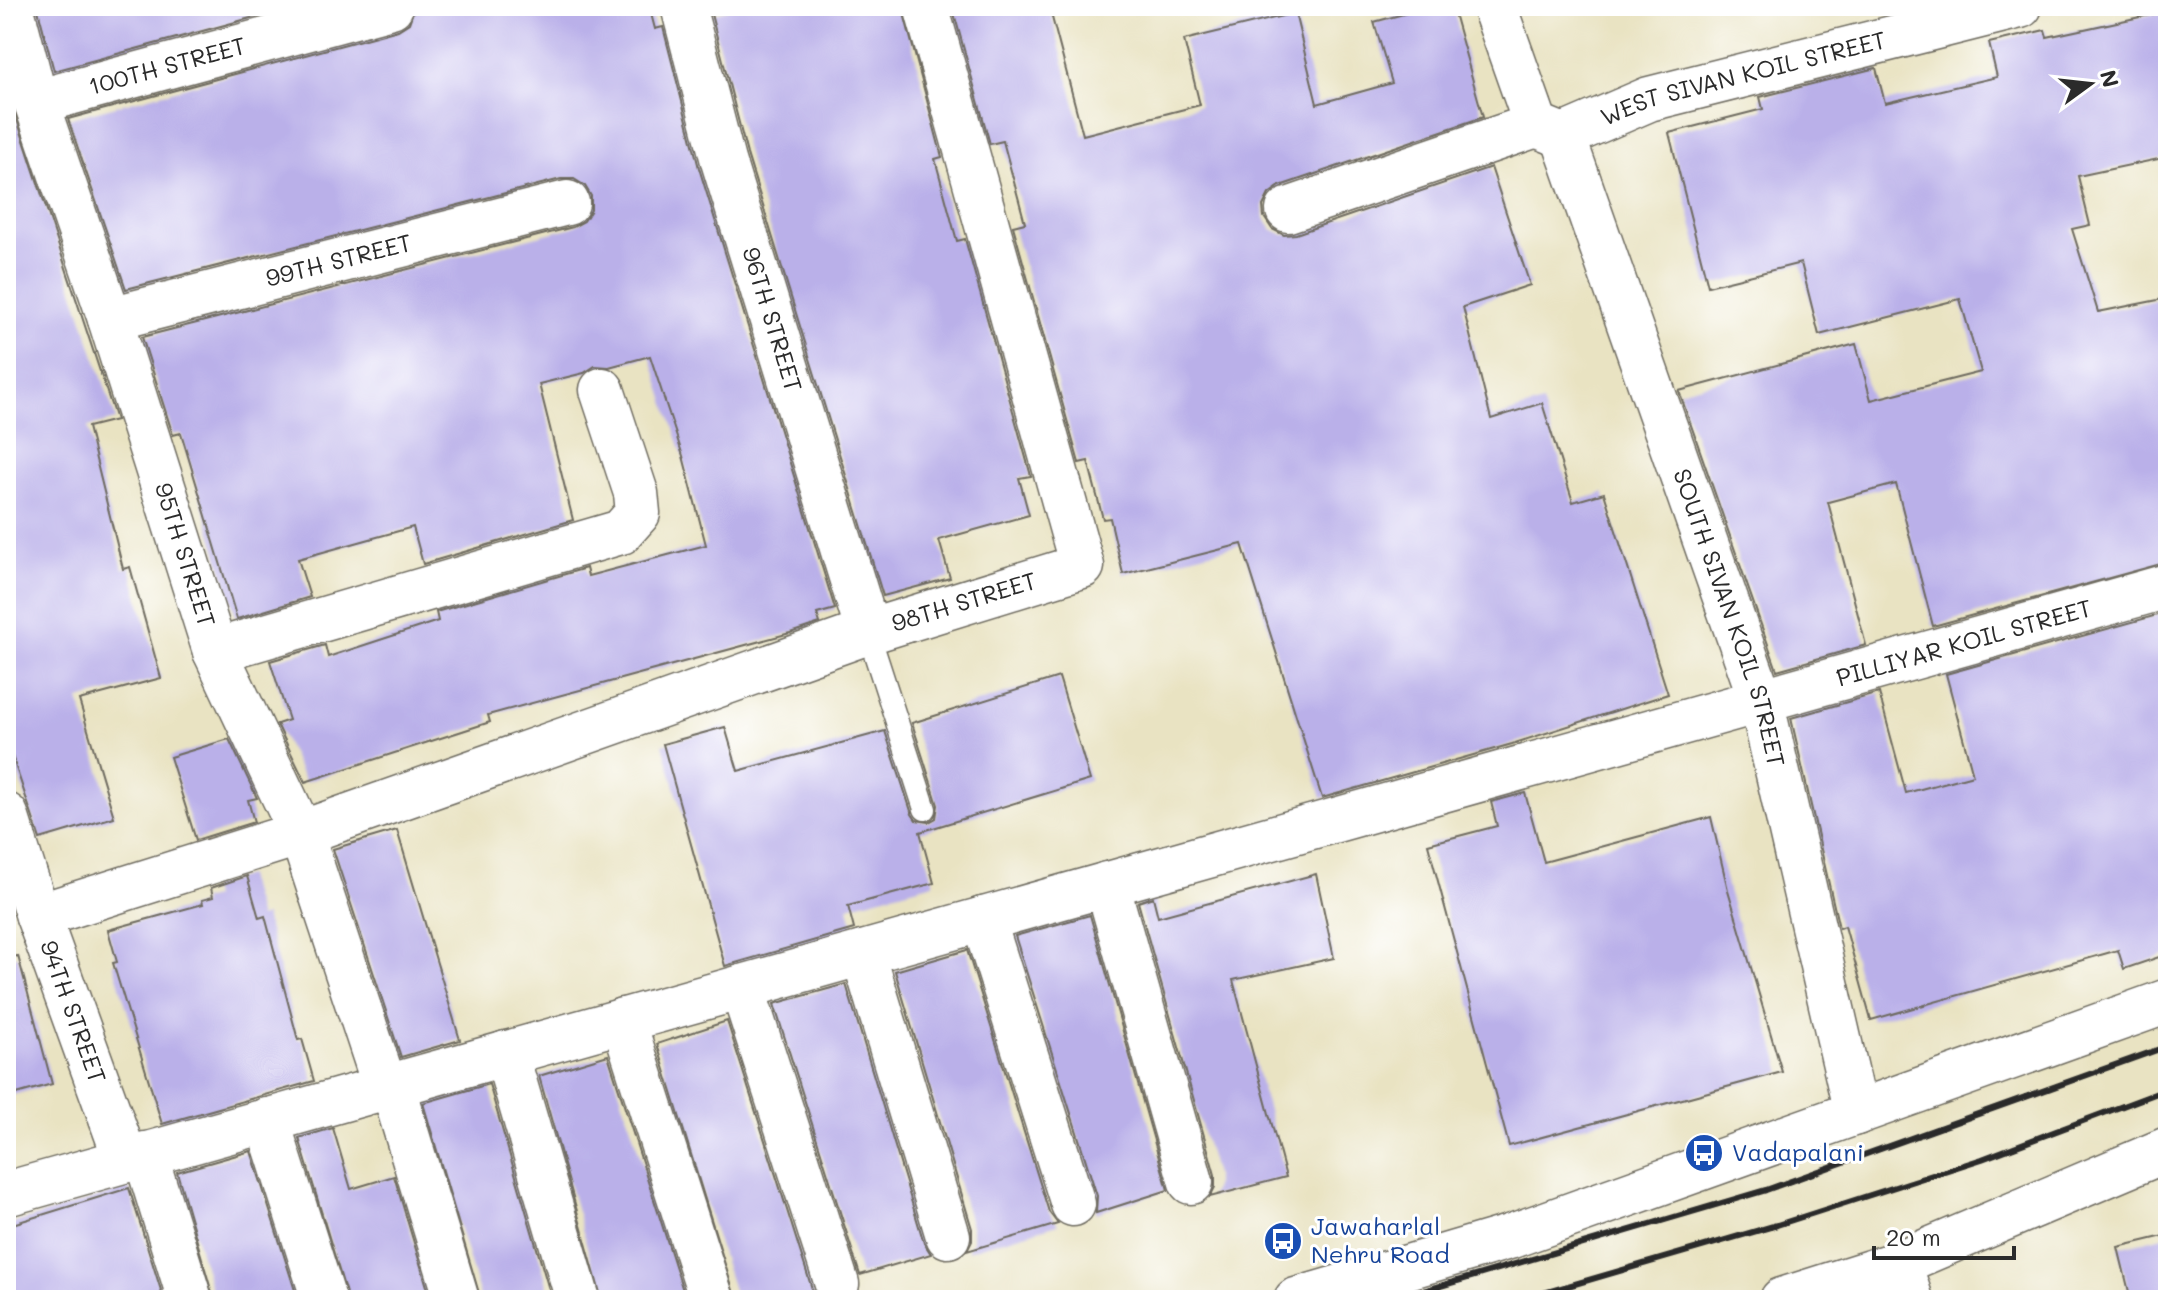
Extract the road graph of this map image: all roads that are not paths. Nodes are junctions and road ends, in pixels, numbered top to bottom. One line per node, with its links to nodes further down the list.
1 (11, 6): 7 (street, 95TH STREET)
2 (391, 6): 7 (street, 100TH STREET)
3 (683, 6): 14 (street, 96TH STREET)
4 (926, 6): 14 (street, 98TH STREET)
5 (1494, 6): 8 (street, SOUTH SIVAN KOIL STREET)
6 (2020, 6): 8 (street, WEST SIVAN KOIL STREET)
7 (36, 102): 11 (street, 95TH STREET)
8 (1550, 130): 10 (street, WEST SIVAN KOIL STREET); 16 (street, SOUTH SIVAN KOIL STREET)
9 (567, 203): 11 (street, 99TH STREET)
10 (1288, 210)
11 (110, 319): 15 (street, 95TH STREET)
12 (602, 390): 15 (street)
13 (2168, 586): 16 (street, PILLIYAR KOIL STREET)
14 (868, 632): 17 (lane); 19 (street, 98TH STREET)
15 (215, 651): 19 (street, 95TH STREET)
16 (1761, 700): 20 (street, PILLIYAR KOIL STREET); 29 (street, SOUTH SIVAN KOIL STREET)
17 (925, 809)
18 (6, 815): 21 (street, 94TH STREET)
19 (301, 833): 21 (street); 28 (street, 95TH STREET)
20 (1107, 884): 22 (street, PILLIYAR KOIL STREET); 33 (street)
21 (38, 916): 32 (street, 94TH STREET)
22 (983, 919): 23 (street, PILLIYAR KOIL STREET); 35 (street)
23 (863, 953): 24 (street, PILLIYAR KOIL STREET); 36 (street)
24 (742, 987): 26 (street, PILLIYAR KOIL STREET); 38 (street)
25 (2168, 1001): 29 (street)
26 (623, 1020): 27 (street, PILLIYAR KOIL STREET); 43 (street)
27 (506, 1053): 28 (street, PILLIYAR KOIL STREET); 42 (street)
28 (388, 1086): 30 (street, PILLIYAR KOIL STREET); 41 (street, 95TH STREET)
29 (1856, 1113): 44 (street)
30 (267, 1120): 32 (street, PILLIYAR KOIL STREET); 40 (street)
31 (2168, 1149): 37 (street)
32 (135, 1157): 34 (street, PILLIYAR KOIL STREET); 39 (street, 94TH STREET)
33 (1191, 1182)
34 (6, 1194)
35 (1073, 1204)
36 (948, 1236)
37 (1905, 1282): 45 (street)
38 (837, 1284)
39 (190, 1300)
40 (324, 1300)
41 (457, 1300)
42 (578, 1300)
43 (712, 1300)
44 (1296, 1300)
45 (1782, 1300)

